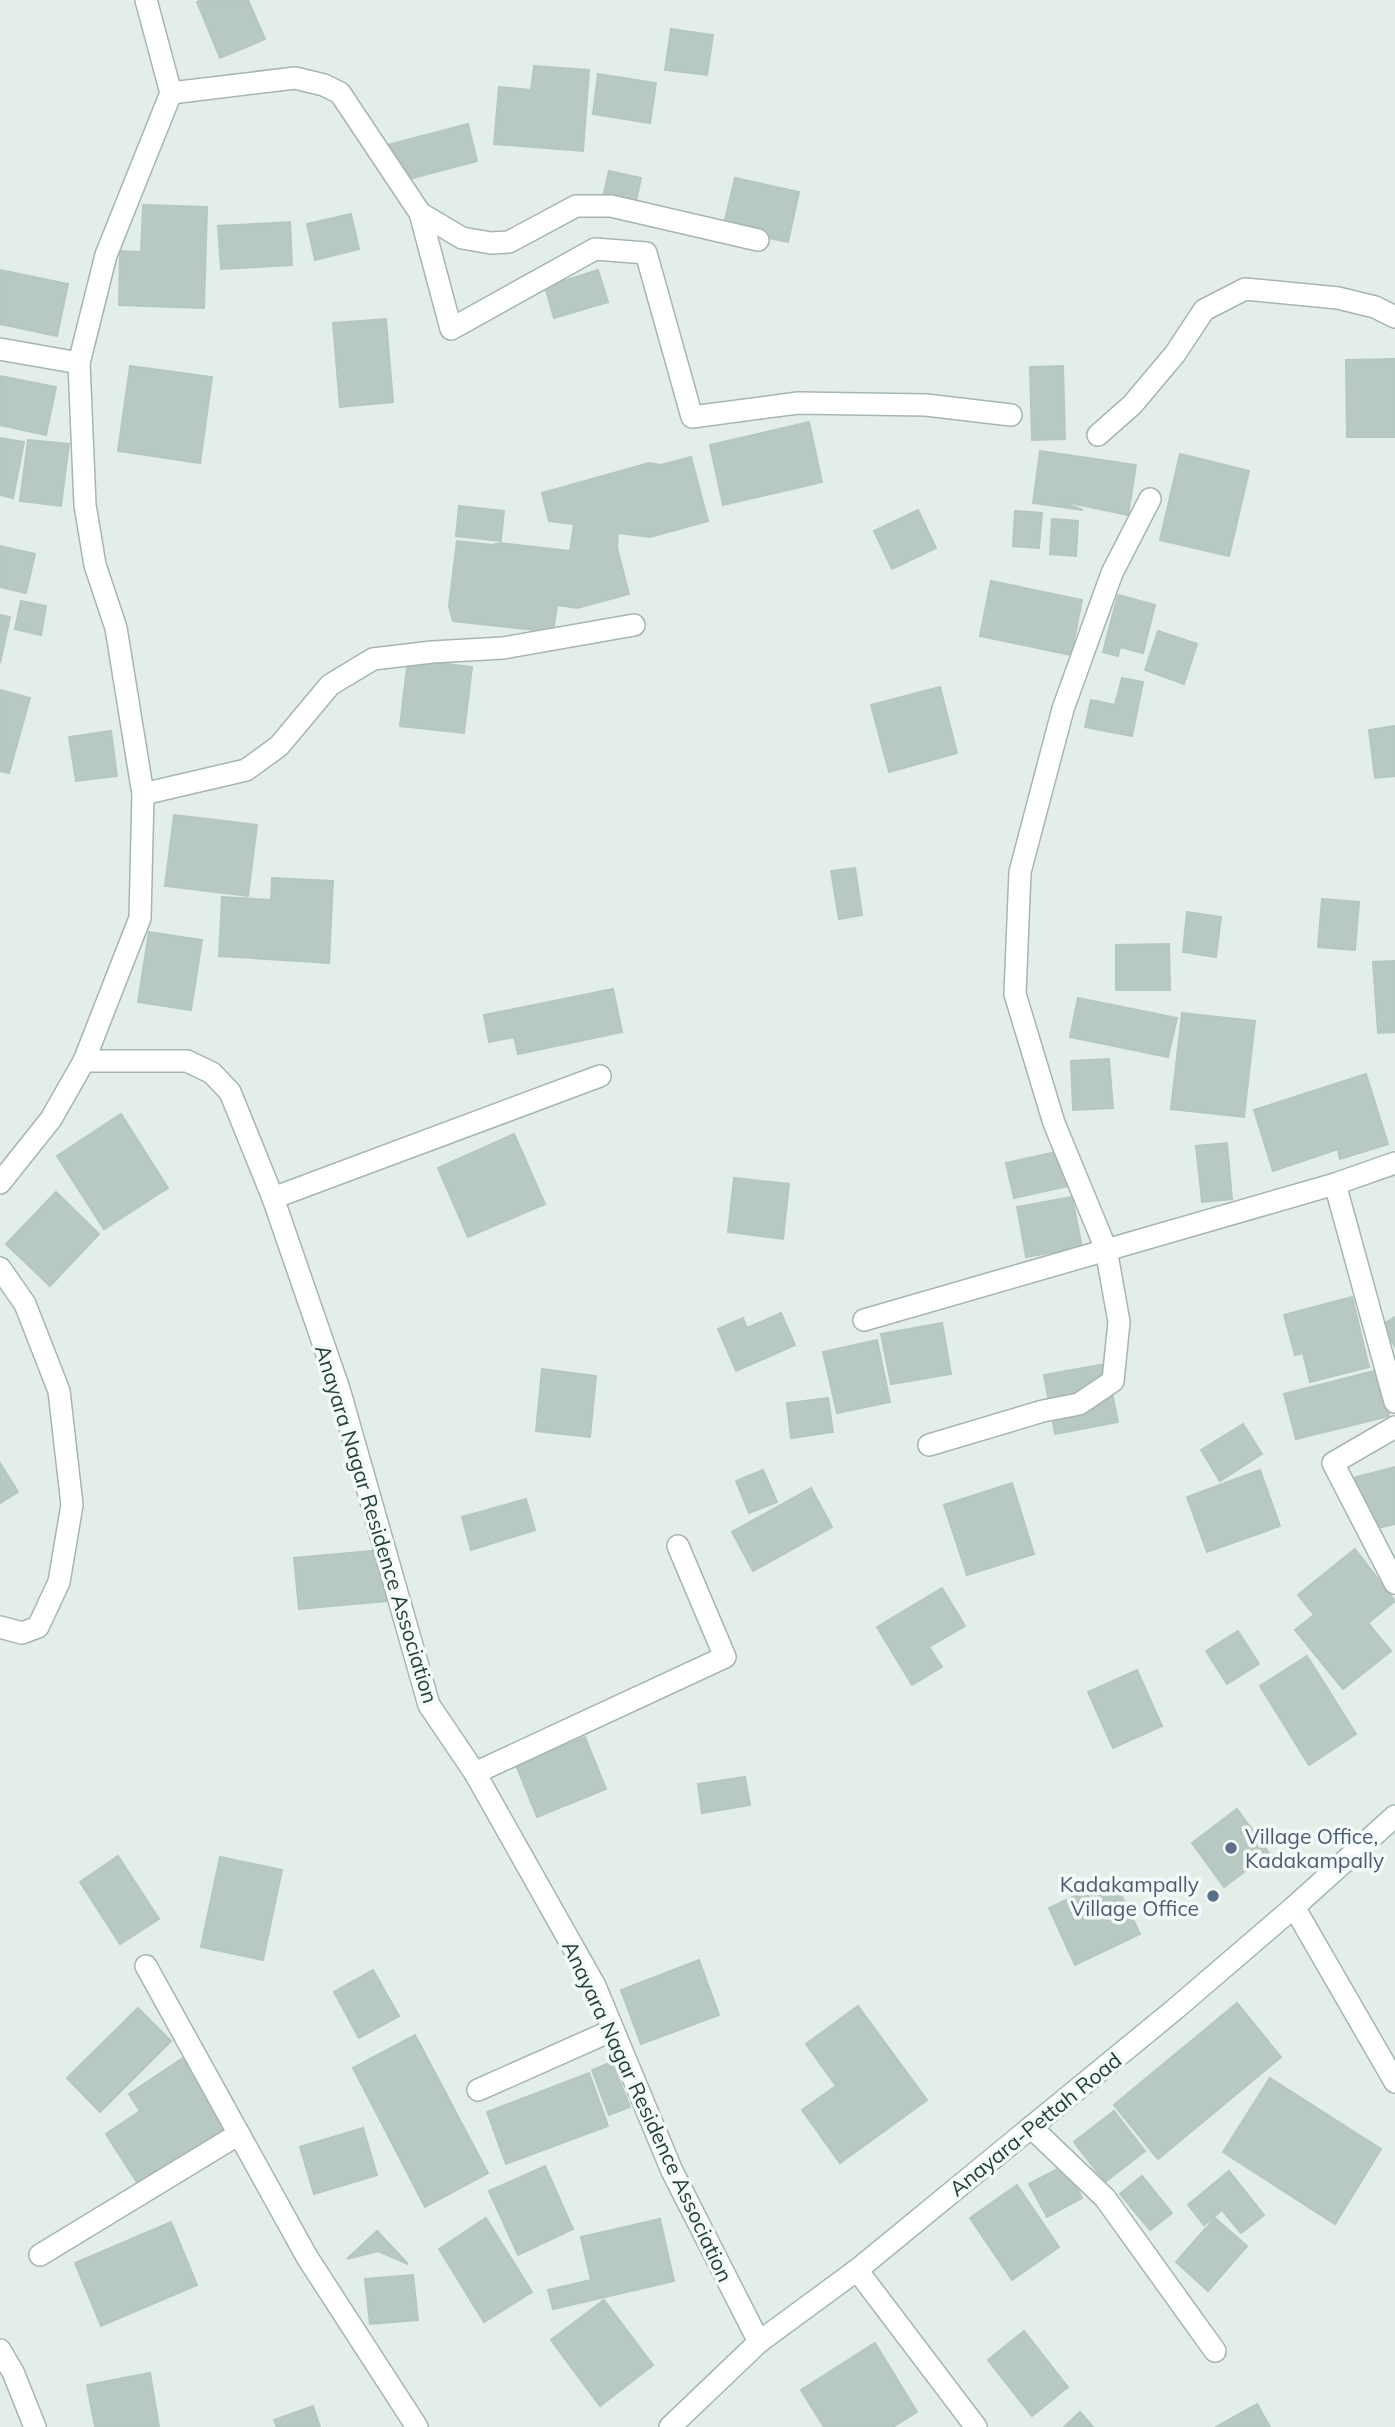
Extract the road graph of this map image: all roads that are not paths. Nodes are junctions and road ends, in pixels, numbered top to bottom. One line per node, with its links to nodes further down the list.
1 (146, 0): 2 (street)
2 (171, 93): 3 (street); 7 (street)
3 (420, 213): 4 (street); 8 (street)
4 (758, 240)
5 (1395, 317): 9 (street)
6 (0, 349): 7 (street)
7 (79, 363): 12 (street)
8 (1011, 415)
9 (1098, 435)
10 (1150, 499): 19 (street)
11 (634, 625): 12 (street)
12 (144, 794): 13 (street)
13 (84, 1061): 16 (street); 18 (street, Anayara Nagar Residence Association)
14 (600, 1076): 18 (street)
15 (1395, 1163): 17 (street)
16 (0, 1183)
17 (1335, 1184): 19 (street); 22 (street)
18 (273, 1198): 28 (street, Anayara Nagar Residence Association)
19 (1106, 1249): 21 (street); 24 (street)
20 (0, 1268): 27 (street)
21 (864, 1320)
22 (1395, 1402)
23 (1395, 1427): 26 (street)
24 (929, 1444)
25 (678, 1546): 28 (street)
26 (1395, 1583)
27 (0, 1627)
28 (475, 1773): 32 (street, Anayara Nagar Residence Association)
29 (1395, 1816): 30 (street, Anayara-Pettah Road)
30 (1294, 1907): 33 (street); 35 (street, Anayara-Pettah Road)
31 (146, 1966): 36 (street)
32 (613, 2030): 34 (street); 39 (street, Anayara Nagar Residence Association)
33 (1395, 2082)
34 (478, 2090)
35 (1031, 2127): 38 (street, Anayara-Pettah Road); 41 (street)
36 (239, 2133): 37 (street); 43 (street)
37 (40, 2255)
38 (857, 2270): 39 (street, Anayara-Pettah Road); 45 (street)
39 (758, 2342): 44 (street, Anayara-Pettah Road)
40 (0, 2350): 42 (street)
41 (1215, 2351)
42 (35, 2427)
43 (417, 2427)
44 (670, 2427)
45 (976, 2427)

